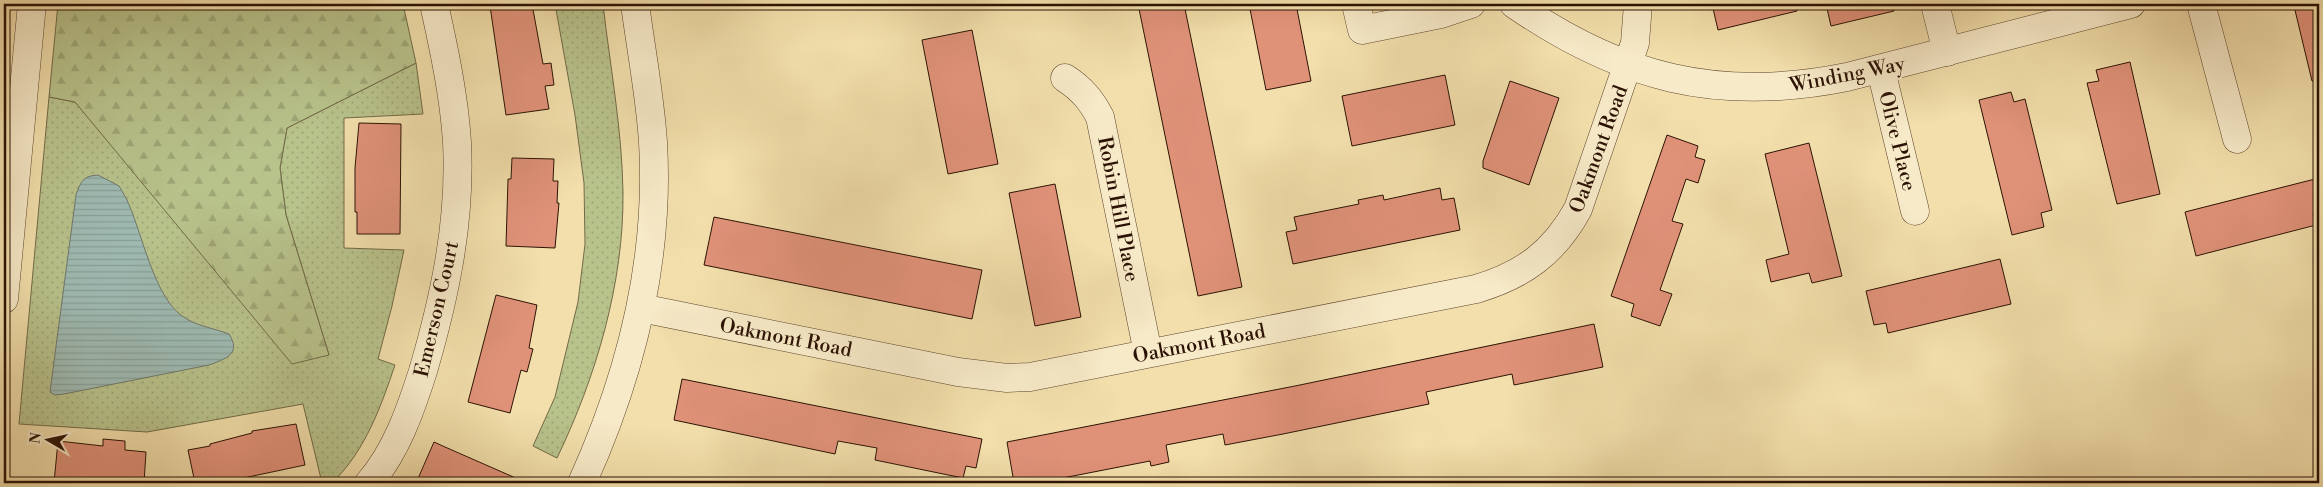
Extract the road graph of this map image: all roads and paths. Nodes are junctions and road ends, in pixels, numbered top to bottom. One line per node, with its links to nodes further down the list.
1 (32, 4): 15 (street)
2 (434, 4): 21 (street, Emerson Court)
3 (635, 4): 19 (street)
4 (1356, 4): 5 (street)
5 (1471, 4)
6 (1514, 4): 12 (street, Winding Way)
7 (1638, 4): 12 (street, Oakmont Road)
8 (1935, 4): 11 (street)
9 (2131, 4): 11 (street, Winding Way)
10 (2201, 4): 16 (street)
11 (1947, 52): 13 (street, Winding Way)
12 (1628, 66): 13 (street, Winding Way); 20 (street, Oakmont Road)
13 (1881, 70): 17 (street, Olive Place)
14 (1066, 78): 20 (street, Robin Hill Place)
15 (13, 112): 18 (street)
16 (2237, 139)
17 (1915, 212)
18 (4, 299)
19 (641, 308): 20 (street, Oakmont Road); 22 (street)
20 (1148, 353)
21 (369, 483)
22 (582, 483)

